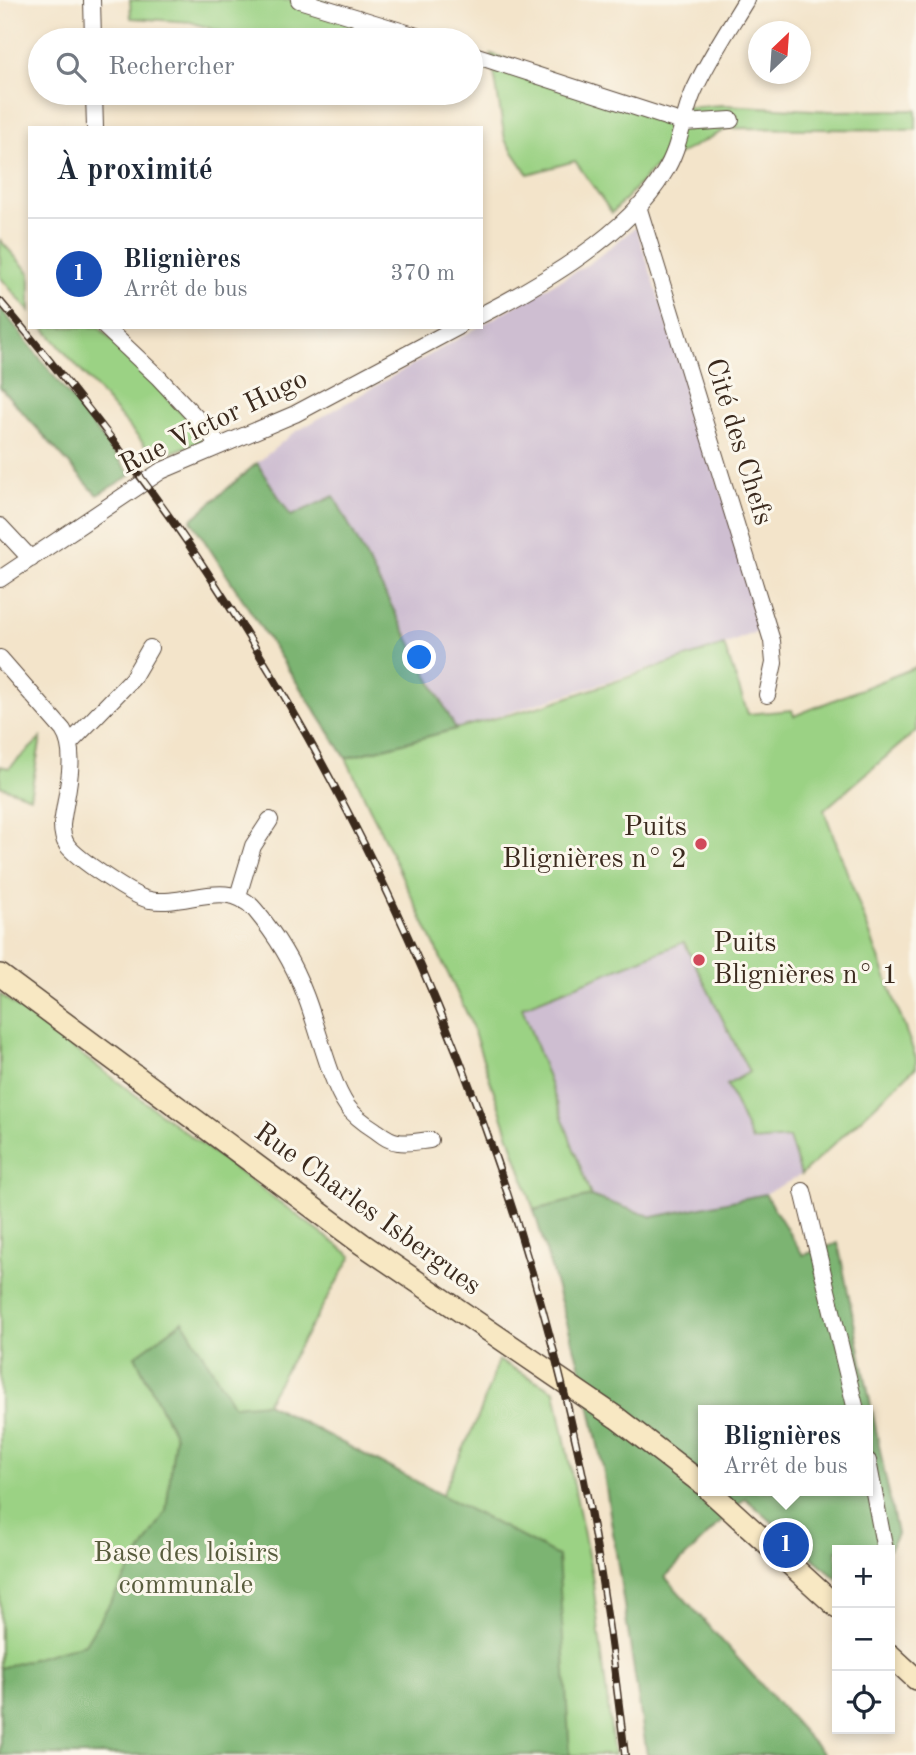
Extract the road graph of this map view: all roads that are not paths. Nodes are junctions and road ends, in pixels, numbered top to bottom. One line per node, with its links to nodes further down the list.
1 (92, 0): 4 (street)
2 (299, 0): 5 (street)
3 (746, 0): 9 (street)
4 (93, 28)
5 (391, 28)
6 (483, 58): 9 (street)
7 (94, 105): 10 (street)
8 (731, 120): 9 (street)
9 (684, 123): 11 (street)
10 (95, 126)
11 (638, 206): 12 (street); 21 (street, Cité des Chefs)
12 (483, 314)
13 (107, 329): 15 (street)
14 (454, 329): 15 (street, Rue Victor Hugo)
15 (219, 446): 17 (street, Rue Victor Hugo)
16 (0, 526): 17 (street)
17 (31, 559): 18 (street, Rue Victor Hugo)
18 (0, 579)
19 (150, 648): 22 (street)
20 (0, 658): 22 (street)
21 (767, 695)
22 (70, 743): 24 (street)
23 (270, 820): 24 (street)
24 (238, 896): 26 (street)
25 (0, 975): 29 (main road, Rue Charles Isbergues)
26 (429, 1140)
27 (803, 1191): 28 (street)
28 (855, 1405)
29 (698, 1480)
30 (873, 1487): 32 (street)
31 (715, 1496): 33 (main road)
32 (884, 1545)
33 (832, 1602)
34 (895, 1660): 35 (main road)
35 (916, 1679)

